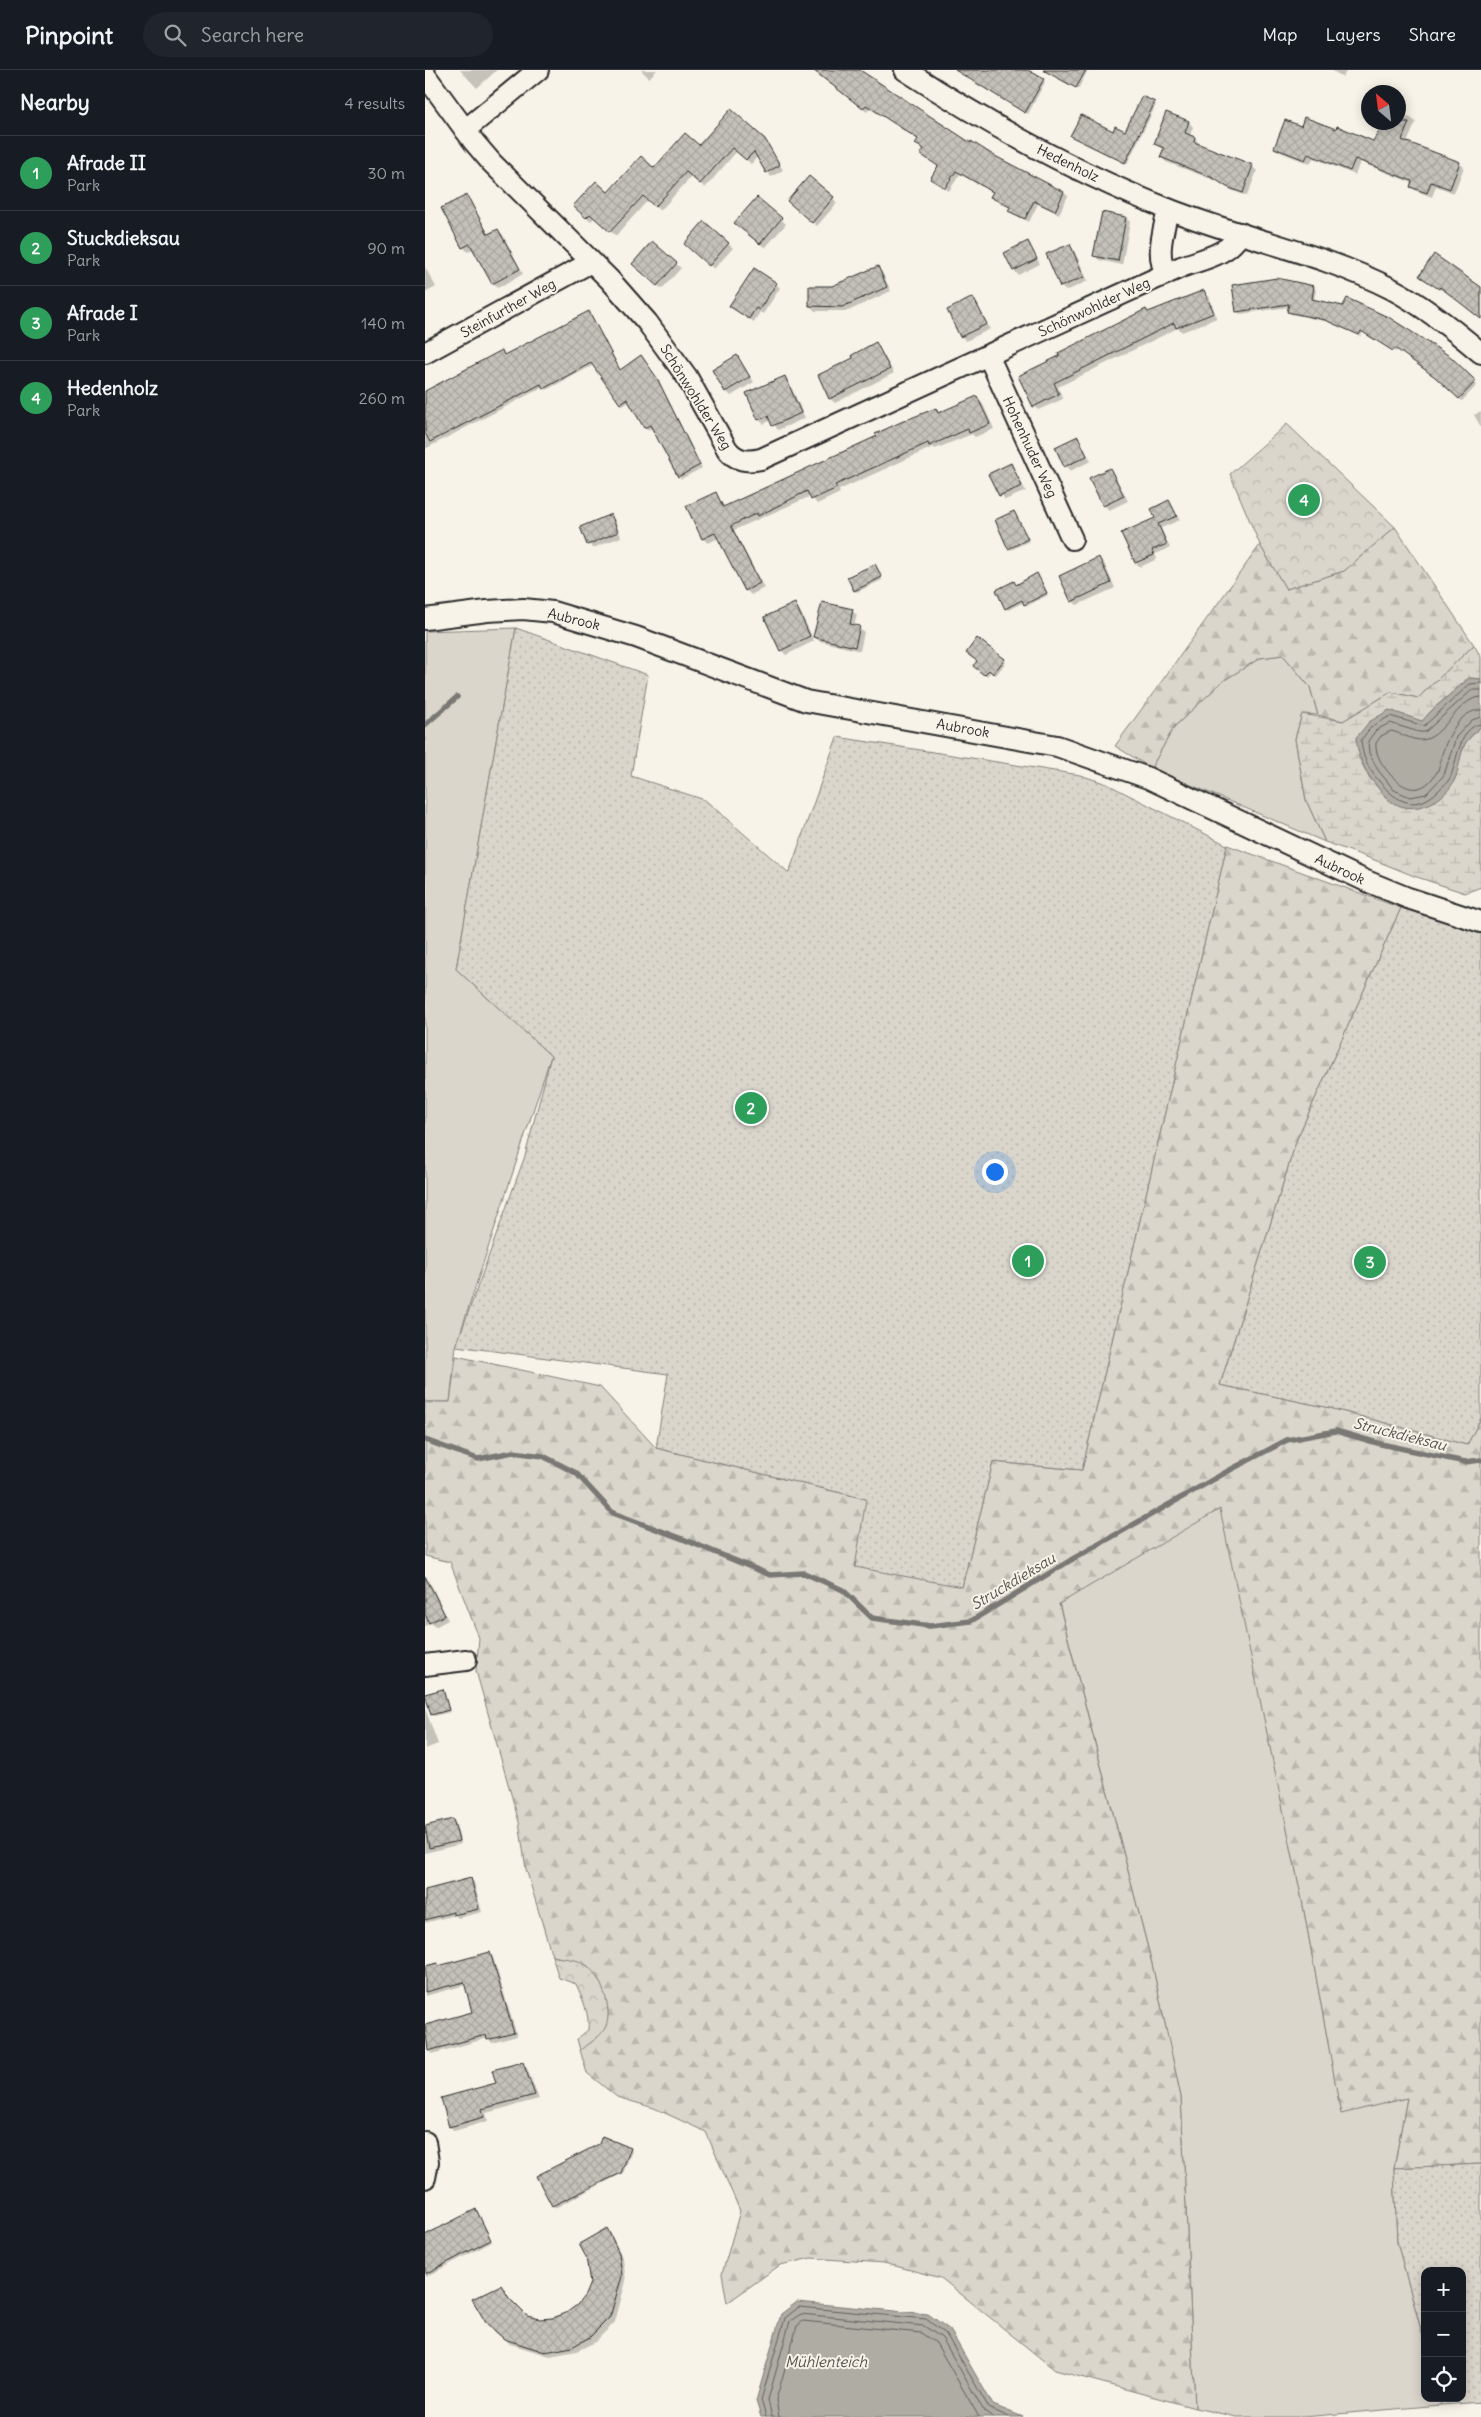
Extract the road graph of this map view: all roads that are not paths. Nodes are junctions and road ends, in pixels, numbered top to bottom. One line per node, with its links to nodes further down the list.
1 (538, 70): 4 (street)
2 (905, 70): 5 (street, Hedenholz)
3 (425, 75): 4 (street, Schönwohlder Weg)
4 (465, 130): 7 (street, Schönwohlder Weg)
5 (1169, 209): 6 (street, Hedenholz); 8 (street, Schönwohlder Weg)
6 (1241, 233): 8 (street, Schönwohlder Weg); 9 (street, Hedenholz)
7 (591, 262): 10 (street, Steinfurther Weg); 11 (street, Schönwohlder Weg)
8 (1166, 274): 11 (street, Schönwohlder Weg)
9 (1481, 352)
10 (425, 354)
11 (988, 355): 12 (street, Hohenhuder Weg)
12 (1072, 538)
13 (425, 619): 14 (street, Aubrook)
14 (1481, 922)
15 (466, 1660): 16 (street)
16 (425, 1665)
17 (425, 2142): 18 (street)
18 (425, 2178)

